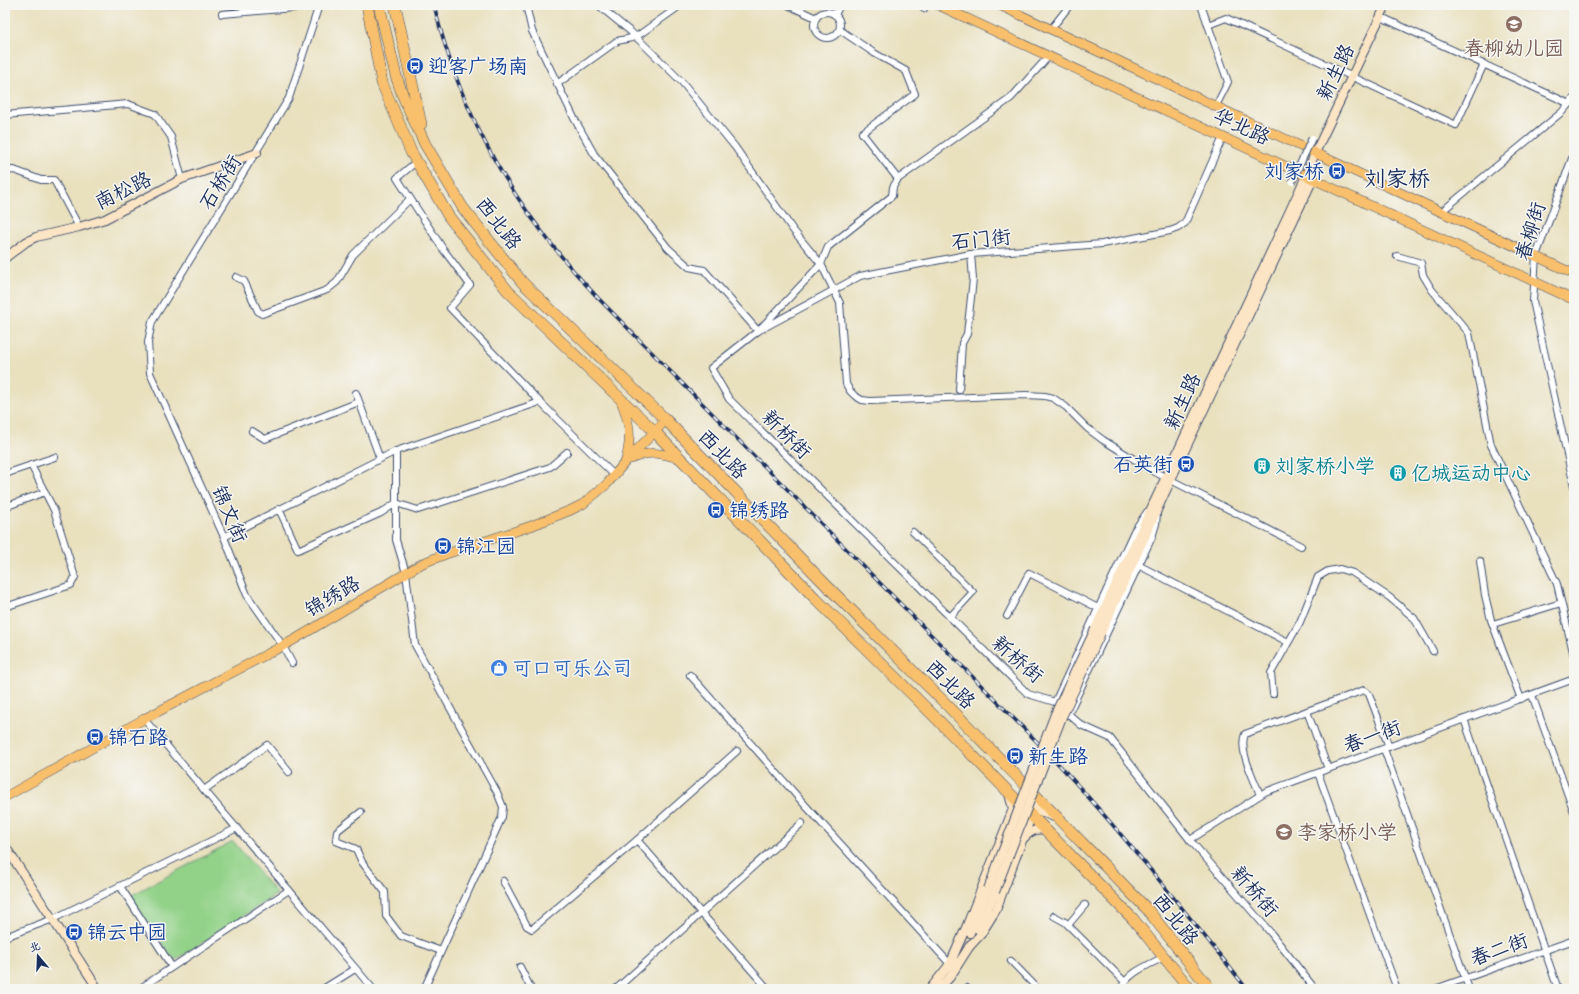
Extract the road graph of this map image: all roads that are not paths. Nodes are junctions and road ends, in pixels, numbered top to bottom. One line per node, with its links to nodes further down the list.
1 (227, 5): 2 (street)
2 (235, 5)
3 (315, 5): 17 (street); 36 (street, 石桥街)
4 (367, 5): 39 (highway, 西北路)
5 (379, 5): 35 (highway, 西北路)
6 (395, 5): 35 (highway)
7 (526, 5): 28 (street)
8 (598, 5): 24 (street)
9 (681, 5): 24 (street)
10 (788, 5): 20 (street)
11 (840, 5): 18 (street)
12 (938, 5): 25 (main road, 华北路)
13 (999, 5): 22 (main road, 华北路)
14 (1070, 5): 22 (street)
15 (1201, 5): 21 (street)
16 (1386, 5): 19 (main road, 新生路)
17 (222, 14)
18 (835, 14): 20 (street); 23 (street)
19 (1381, 17): 26 (street); 27 (main road, 新生路)
20 (816, 18): 23 (street)
21 (1208, 25): 27 (street); 31 (street)
22 (1051, 29): 31 (main road, 华北路)
23 (840, 30): 42 (street)
24 (636, 37): 28 (street); 52 (street)
25 (1049, 56): 33 (main road, 华北路); 42 (street)
26 (1484, 64): 27 (street); 30 (street)
27 (1352, 77): 37 (main road, 新生路)
28 (557, 84): 58 (street)
29 (1574, 98): 30 (street)
30 (1570, 104): 46 (street)
31 (1216, 106): 37 (main road, 华北路)
32 (5, 115): 43 (street)
33 (1223, 137): 41 (main road, 华北路); 48 (street, 石门街)
34 (1312, 138): 44 (street, bridge)
35 (426, 144): 66 (highway, 西北路)
36 (257, 153): 43 (main road, 南松路); 60 (street, 石桥街)
37 (1315, 153): 41 (main road, 新生路); 46 (main road, 华北路)
38 (1574, 153): 50 (street, 春柳街)
39 (417, 161): 45 (street); 63 (highway, 西北路)
40 (5, 171): 47 (street)
41 (1309, 177): 55 (main road, 华北路); 78 (main road, 新生路)
42 (898, 179): 52 (street)
43 (182, 180): 47 (main road, 南松路)
44 (1292, 182)
45 (410, 199): 54 (street); 65 (street)
46 (1441, 212): 50 (main road, 华北路)
47 (79, 227): 51 (main road, 南松路)
48 (971, 254): 56 (street, 石门街); 61 (street)
49 (1397, 256): 91 (street)
50 (1536, 256): 53 (main road, 华北路); 55 (street, 春柳街)
51 (5, 258)
52 (821, 264): 56 (street); 58 (street)
53 (1574, 274)
54 (236, 276)
55 (1534, 281): 57 (main road, 华北路); 79 (street, 春柳街)
56 (834, 290): 58 (street, 石门街); 78 (street)
57 (1574, 300)
58 (758, 331): 59 (street, 石门街)
59 (711, 368): 95 (street, 新桥街)
60 (150, 373): 86 (street, 锦文街)
61 (959, 390)
62 (356, 393): 64 (street)
63 (620, 398): 68 (highway, 西北路); 74 (main road)
64 (359, 402): 67 (street); 72 (street)
65 (540, 402): 69 (street); 77 (street)
66 (666, 420): 68 (main road, 锦绣路); 122 (highway, 西北路)
67 (252, 431)
68 (654, 432): 73 (highway, 西北路); 74 (main road, 锦绣路)
69 (396, 451): 72 (street); 81 (street)
70 (567, 452): 81 (street)
71 (54, 457): 75 (street)
72 (380, 458): 84 (street)
73 (681, 459): 74 (main road); 121 (highway, 西北路)
74 (626, 461): 77 (main road, 锦绣路)
75 (31, 465): 76 (street); 80 (street)
76 (5, 474)
77 (614, 475): 90 (main road, 锦绣路)
78 (1168, 478): 83 (main road, 新生路); 87 (street)
79 (1574, 486)
80 (45, 492): 82 (street); 92 (street)
81 (396, 503): 84 (street); 90 (street)
82 (5, 507)
83 (1155, 508): 89 (street); 93 (street); 135 (main road, 新生路, bridge)
84 (279, 509): 86 (street)
85 (913, 532): 95 (street)
86 (224, 537): 98 (street, 锦文街)
87 (1301, 546)
88 (1480, 561): 96 (street)
89 (1138, 565): 97 (street); 109 (street)
90 (406, 573): 98 (main road, 锦绣路); 145 (street)
91 (1561, 603): 96 (street); 100 (street)
92 (5, 607)
93 (1098, 608): 94 (street); 107 (street)
94 (1007, 616)
95 (950, 617): 107 (street, 新桥街)
96 (1493, 624): 106 (street)
97 (1288, 642): 99 (street); 104 (street)
98 (283, 646): 101 (street, 锦文街); 110 (main road, 锦绣路)
99 (1433, 652)
100 (1574, 656)
101 (292, 663)
102 (690, 675): 148 (street)
103 (1574, 679): 105 (street, 春一街)
104 (1273, 694)
105 (1532, 695): 106 (street, 春一街); 124 (street)
106 (1521, 699): 111 (street, 春一街)
107 (1055, 702): 109 (street, 新桥街)
108 (1307, 711): 113 (street); 115 (street); 119 (street)
109 (1068, 715): 129 (street, 新桥街)
110 (144, 719): 118 (street); 120 (main road, 锦绣路)
111 (1464, 719): 113 (street, 春一街); 144 (street)
112 (1050, 722): 121 (street, bridge)
113 (1387, 748): 115 (street, 春一街); 152 (street)
114 (737, 751): 128 (street)
115 (1328, 769): 117 (street, 春一街)
116 (289, 772): 118 (street)
117 (1318, 773): 119 (street, 春一街); 169 (street)
118 (204, 790): 126 (street)
119 (1260, 795): 129 (street, 春一街)
120 (5, 797)
121 (1018, 804): 122 (highway, 西北路); 148 (main road)
122 (1034, 807): 127 (highway, 西北路); 130 (main road); 167 (highway, 西北路)
123 (361, 812): 145 (street)
124 (1574, 812)
125 (802, 823): 137 (street)
126 (237, 828): 133 (street); 134 (street)
127 (1049, 832): 130 (main road); 146 (highway, 西北路)
128 (637, 840): 132 (street); 137 (street)
129 (1190, 840): 168 (street, 新桥街)
130 (1021, 841): 143 (main road)
131 (5, 846): 139 (main road)
132 (503, 881)
133 (120, 886): 139 (street); 149 (street)
134 (289, 890): 149 (street); 151 (street)
135 (991, 891): 143 (main road, 新生路); 148 (main road, 新生路)
136 (1084, 905): 140 (street)
137 (700, 912): 160 (street); 161 (street)
138 (1054, 916): 140 (street)
139 (53, 919): 141 (street); 154 (main road)
140 (1068, 925): 153 (street)
141 (5, 937)
142 (1574, 940): 144 (street, 春二街)
143 (969, 947): 163 (main road, 新生路)
144 (1544, 950): 152 (street, 春二街); 172 (street)
145 (442, 951): 158 (street)
146 (1164, 957): 153 (street); 166 (highway, 西北路)
147 (1011, 961): 164 (street)
148 (950, 964): 162 (main road, 新生路)
149 (172, 967): 155 (street)
150 (520, 967): 159 (street)
151 (355, 969): 156 (street); 157 (street)
152 (1465, 978): 170 (street, 春二街); 171 (street)
153 (1125, 982): 165 (street)
154 (98, 989)
155 (139, 989)
156 (324, 989)
157 (373, 989)
158 (424, 989)
159 (531, 989)
160 (616, 989)
161 (768, 989)
162 (930, 989)
163 (939, 989)
164 (1038, 989)
165 (1121, 989)
166 (1190, 989)
167 (1210, 989)
168 (1315, 989)
169 (1397, 989)
170 (1435, 989)
171 (1469, 989)
172 (1558, 989)

